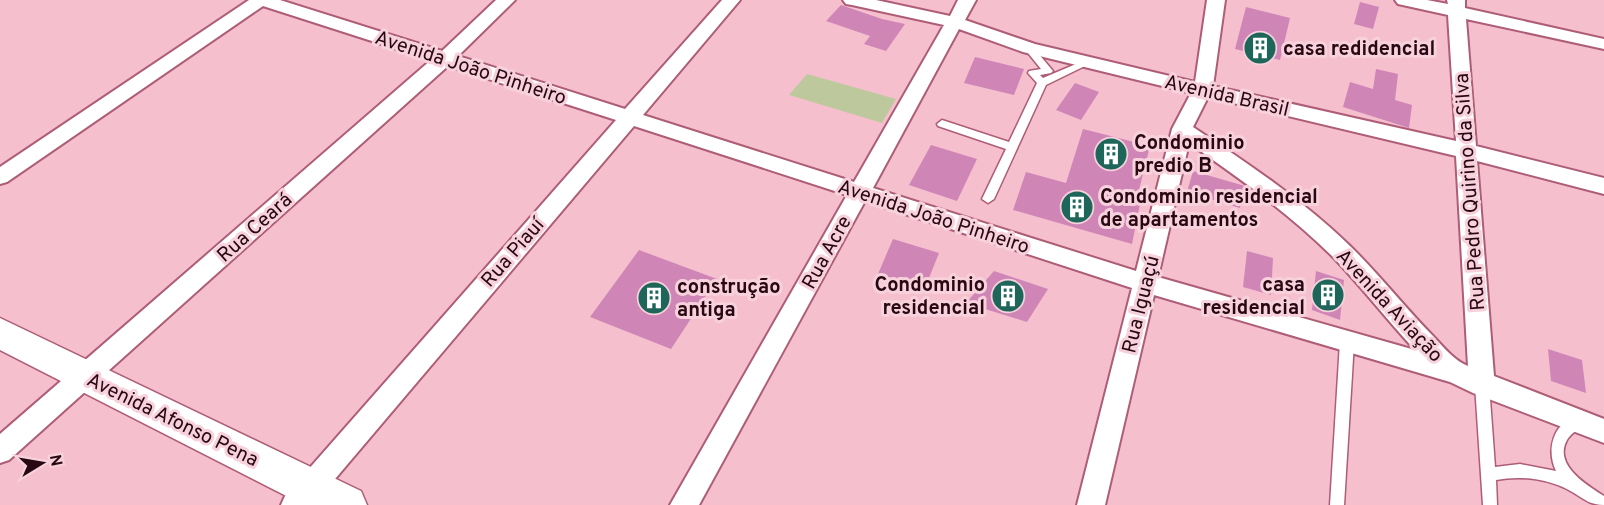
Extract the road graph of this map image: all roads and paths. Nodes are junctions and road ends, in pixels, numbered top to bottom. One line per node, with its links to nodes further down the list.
1 (262, 0): 12 (street, Avenida João Pinheiro); 21 (street)
2 (506, 0): 12 (street, Rua Ceará)
3 (731, 0): 16 (street, Rua Piauí)
4 (852, 0): 9 (street, Avenida Brasil)
5 (967, 0): 9 (street, Rua Acre)
6 (1216, 0): 15 (street, Rua Iguaçú)
7 (1404, 0): 8 (street)
8 (1456, 5): 10 (street); 20 (street, Rua Pedro Quirino da Silva)
9 (955, 22): 11 (street, Avenida Brasil); 23 (street, Rua Acre)
10 (1604, 44)
11 (1029, 48): 13 (street, Avenida Brasil); 14 (lane)
12 (445, 58): 16 (street, Avenida João Pinheiro); 29 (street, Rua Ceará)
13 (1086, 63): 14 (lane); 15 (street, Avenida Brasil)
14 (1042, 83): 19 (lane)
15 (1203, 88): 18 (street, Rua Iguaçú); 20 (street, Avenida Brasil)
16 (629, 117): 23 (street, Avenida João Pinheiro); 36 (street, Rua Piauí)
17 (942, 124): 19 (lane)
18 (1182, 129): 25 (street, Rua Iguaçú); 28 (street, Avenida Aviação)
19 (1012, 147): 24 (lane)
20 (1467, 151): 22 (street, Avenida Brasil); 30 (street, Rua Pedro Quirino da Silva)
21 (0, 177)
22 (1604, 186)
23 (860, 192): 25 (street, Avenida João Pinheiro); 38 (street, Rua Acre)
24 (988, 199)
25 (1145, 284): 27 (street, Avenida João Pinheiro); 39 (street, Rua Iguaçú)
26 (0, 333): 29 (street, Avenida Afonso Pena)
27 (1347, 342): 28 (street, Avenida João Pinheiro); 40 (lane)
28 (1454, 372): 30 (street, Avenida João Pinheiro)
29 (87, 376): 33 (street, Rua Ceará); 36 (street, Avenida Afonso Pena)
30 (1482, 385): 31 (street, Avenida João Pinheiro); 34 (lane)
31 (1576, 422): 32 (street, Avenida João Pinheiro); 35 (lane)
32 (1604, 431)
33 (0, 451)
34 (1488, 476): 35 (lane); 41 (lane)
35 (1581, 490): 42 (lane)
36 (302, 496): 37 (street, Avenida Afonso Pena)
37 (346, 505)
38 (684, 505)
39 (1092, 505)
40 (1337, 505)
41 (1490, 505)
42 (1604, 505)

